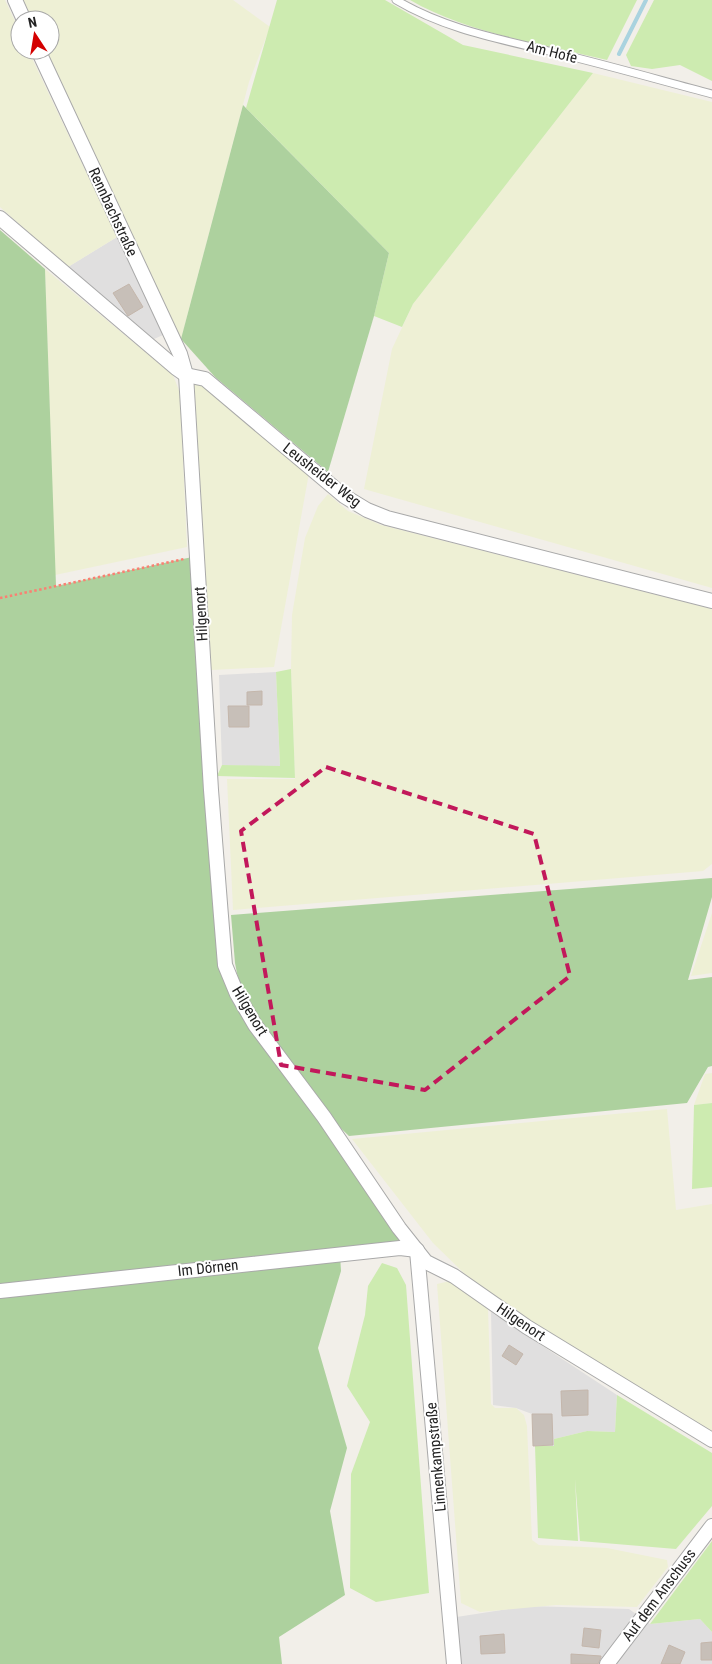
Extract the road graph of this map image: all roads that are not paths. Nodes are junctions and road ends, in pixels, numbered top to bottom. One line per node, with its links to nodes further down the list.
1 (396, 0): 3 (lane, Am Hofe)
2 (43, 60): 5 (street, Rennbachstraße)
3 (712, 94)
4 (0, 218): 5 (street, Leusheider Weg)
5 (186, 375): 6 (street, Leusheider Weg); 7 (street, Hilgenort)
6 (712, 602)
7 (417, 1250): 8 (street, Im Dörnen); 9 (street, Hilgenort); 11 (street, Linnenkampstraße)
8 (0, 1291)
9 (712, 1440)
10 (712, 1526): 12 (street, Auf dem Anschuss)
11 (454, 1664)
12 (607, 1664)

